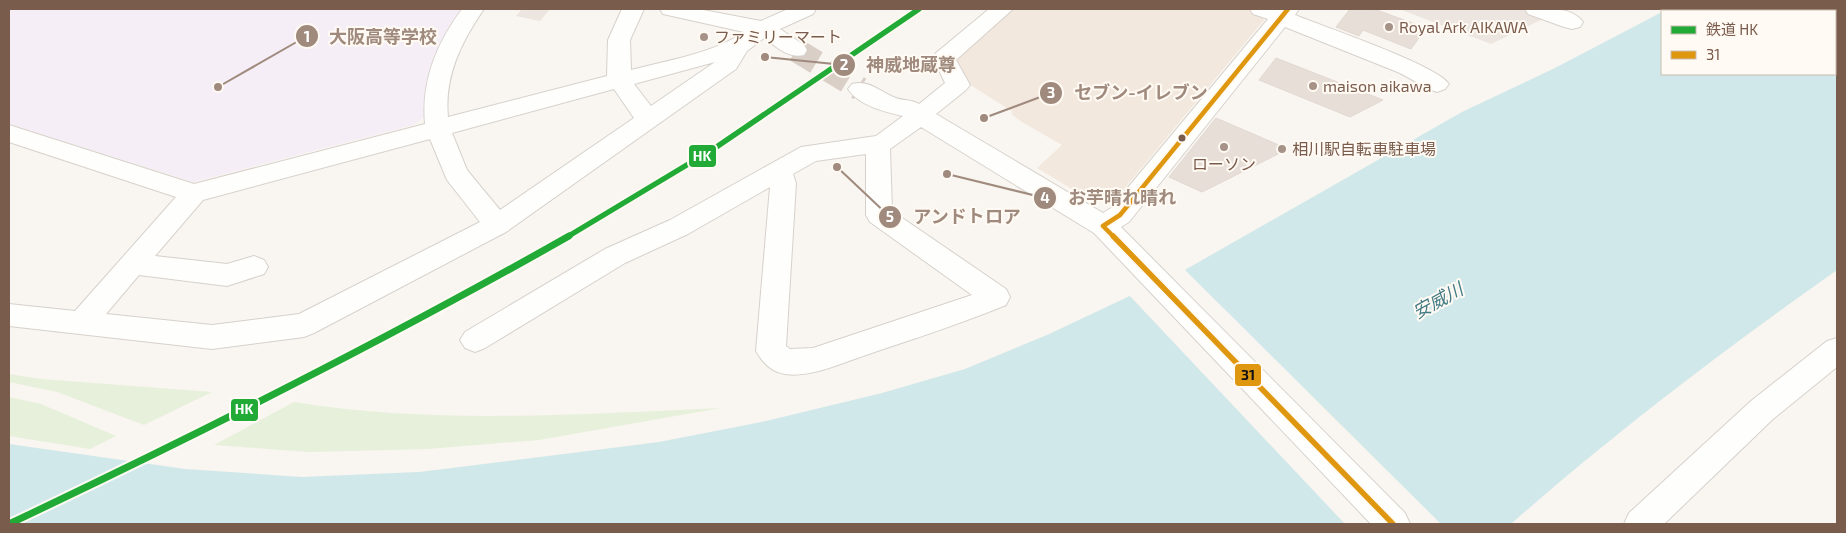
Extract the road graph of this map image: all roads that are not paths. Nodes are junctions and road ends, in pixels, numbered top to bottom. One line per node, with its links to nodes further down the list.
1 (473, 9): 17 (street)
2 (633, 9): 12 (street)
3 (671, 9): 8 (street)
4 (805, 9): 8 (street)
5 (1002, 9): 15 (street)
6 (1536, 9): 9 (street)
7 (1277, 11): 13 (street); 23 (street)
8 (765, 18): 10 (street); 11 (street)
9 (1572, 22)
10 (739, 46): 12 (street); 16 (street)
11 (796, 50)
12 (619, 80): 16 (street); 17 (street)
13 (1437, 84)
14 (860, 89): 15 (street)
15 (919, 115): 19 (street); 23 (street)
16 (648, 120): 22 (street)
17 (437, 127): 21 (street); 22 (street)
18 (9, 133): 21 (street)
19 (878, 144): 20 (street); 20 (street)
20 (779, 171): 28 (street)
21 (194, 193): 24 (street)
22 (497, 225): 27 (street)
23 (1103, 226): 30 (street)
24 (132, 264): 25 (street); 27 (street)
25 (254, 267)
26 (9, 315): 27 (street)
27 (81, 323)
28 (475, 340)
29 (1835, 355): 31 (street)
30 (1393, 524)
31 (1641, 524)

